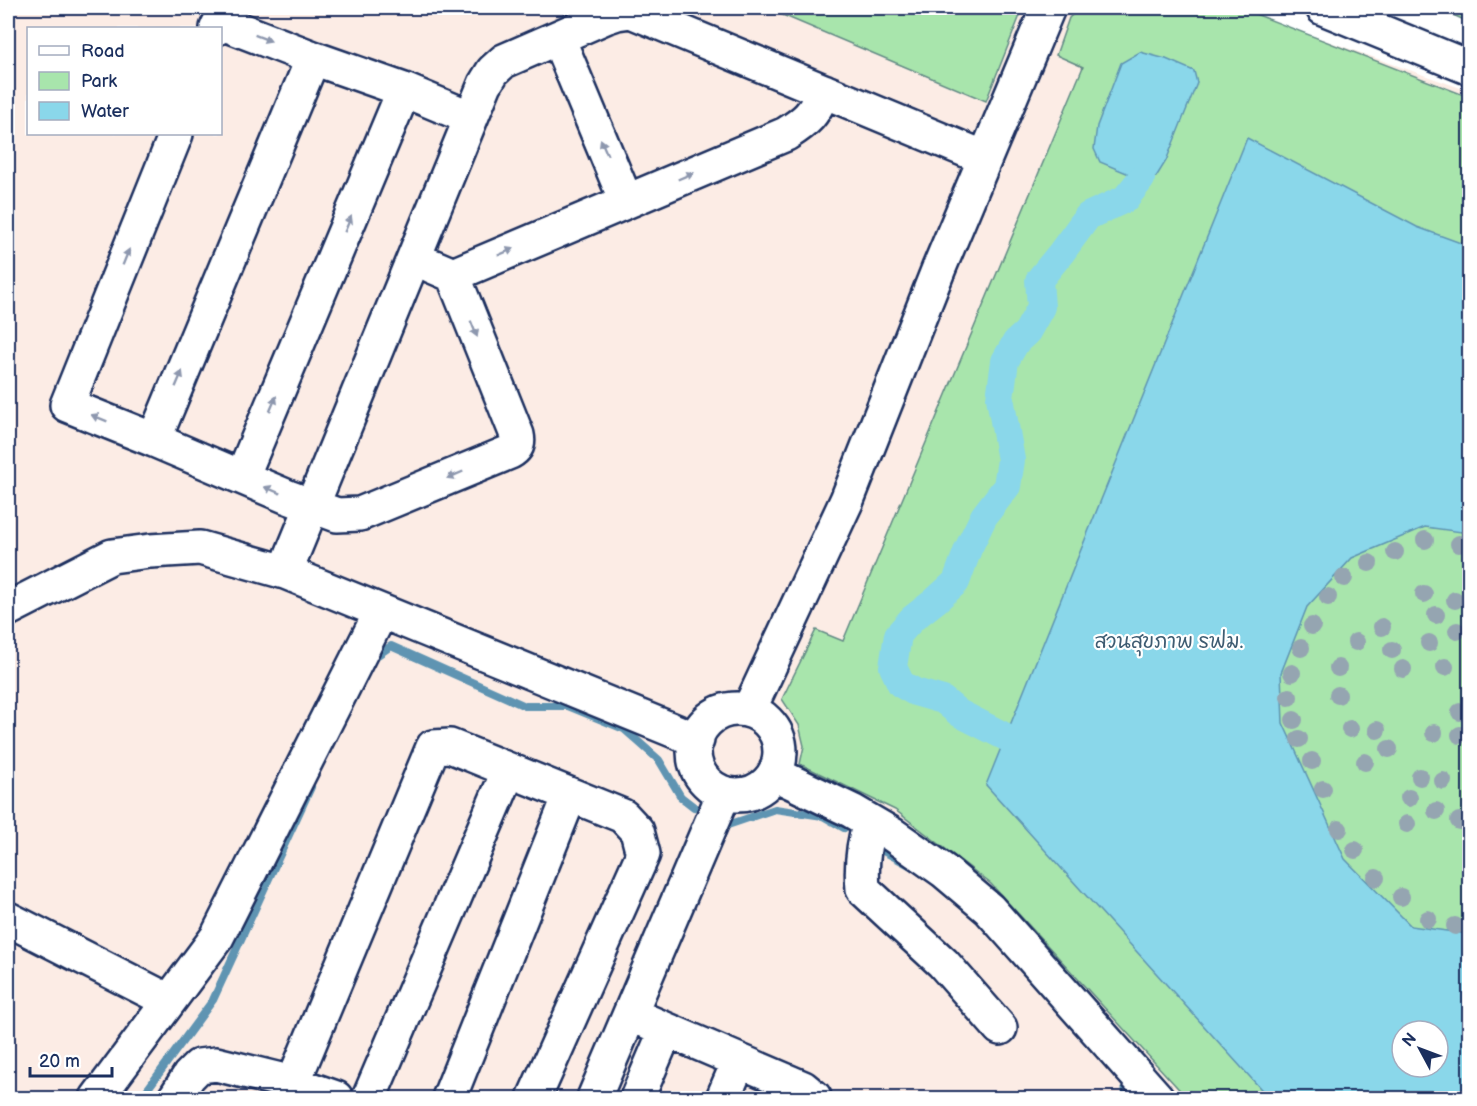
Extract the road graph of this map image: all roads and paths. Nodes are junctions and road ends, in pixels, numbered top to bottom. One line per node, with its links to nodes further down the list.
1 (1057, 8): 3 (lane)
2 (1323, 8): 7 (lane)
3 (1042, 22): 12 (lane)
4 (218, 27): 6 (lane, one-way to 6)
5 (558, 38): 9 (lane); 10 (lane); 13 (lane, one-way to 5)
6 (313, 58): 8 (lane); 16 (lane, one-way to 6)
7 (1470, 68)
8 (404, 90): 10 (lane); 17 (lane, one-way to 8)
9 (824, 91): 12 (lane); 13 (lane, one-way to 9)
10 (471, 118): 14 (lane)
11 (176, 135): 16 (lane, one-way to 11)
12 (985, 158): 22 (lane)
13 (626, 201): 15 (lane, one-way to 13)
14 (414, 259): 15 (lane); 18 (lane)
15 (453, 274): 18 (lane, one-way to 18)
16 (154, 440): 17 (lane)
17 (242, 477): 18 (lane, one-way to 17)
18 (312, 506): 19 (lane)
19 (285, 573): 20 (lane); 21 (lane)
20 (8, 609)
21 (381, 612): 23 (lane); 30 (lane)
22 (749, 711): 23 (lane); 25 (lane)
23 (697, 740): 26 (lane)
24 (509, 770): 27 (lane); 35 (lane); 39 (lane)
25 (775, 774): 26 (lane); 28 (lane)
26 (724, 794): 31 (lane)
27 (570, 795): 40 (lane); 41 (lane)
28 (870, 822): 32 (lane); 46 (lane)
29 (8, 919): 30 (lane)
30 (169, 1000): 36 (lane)
31 (630, 1014): 33 (lane); 42 (lane)
32 (1000, 1028)
33 (666, 1030): 34 (lane); 43 (lane)
34 (739, 1061): 44 (lane); 45 (lane)
35 (293, 1083): 37 (lane); 38 (lane)
36 (97, 1098)
37 (175, 1098)
38 (336, 1098)
39 (369, 1098)
40 (449, 1098)
41 (534, 1098)
42 (594, 1098)
43 (638, 1098)
44 (723, 1098)
45 (814, 1098)
46 (1157, 1098)

